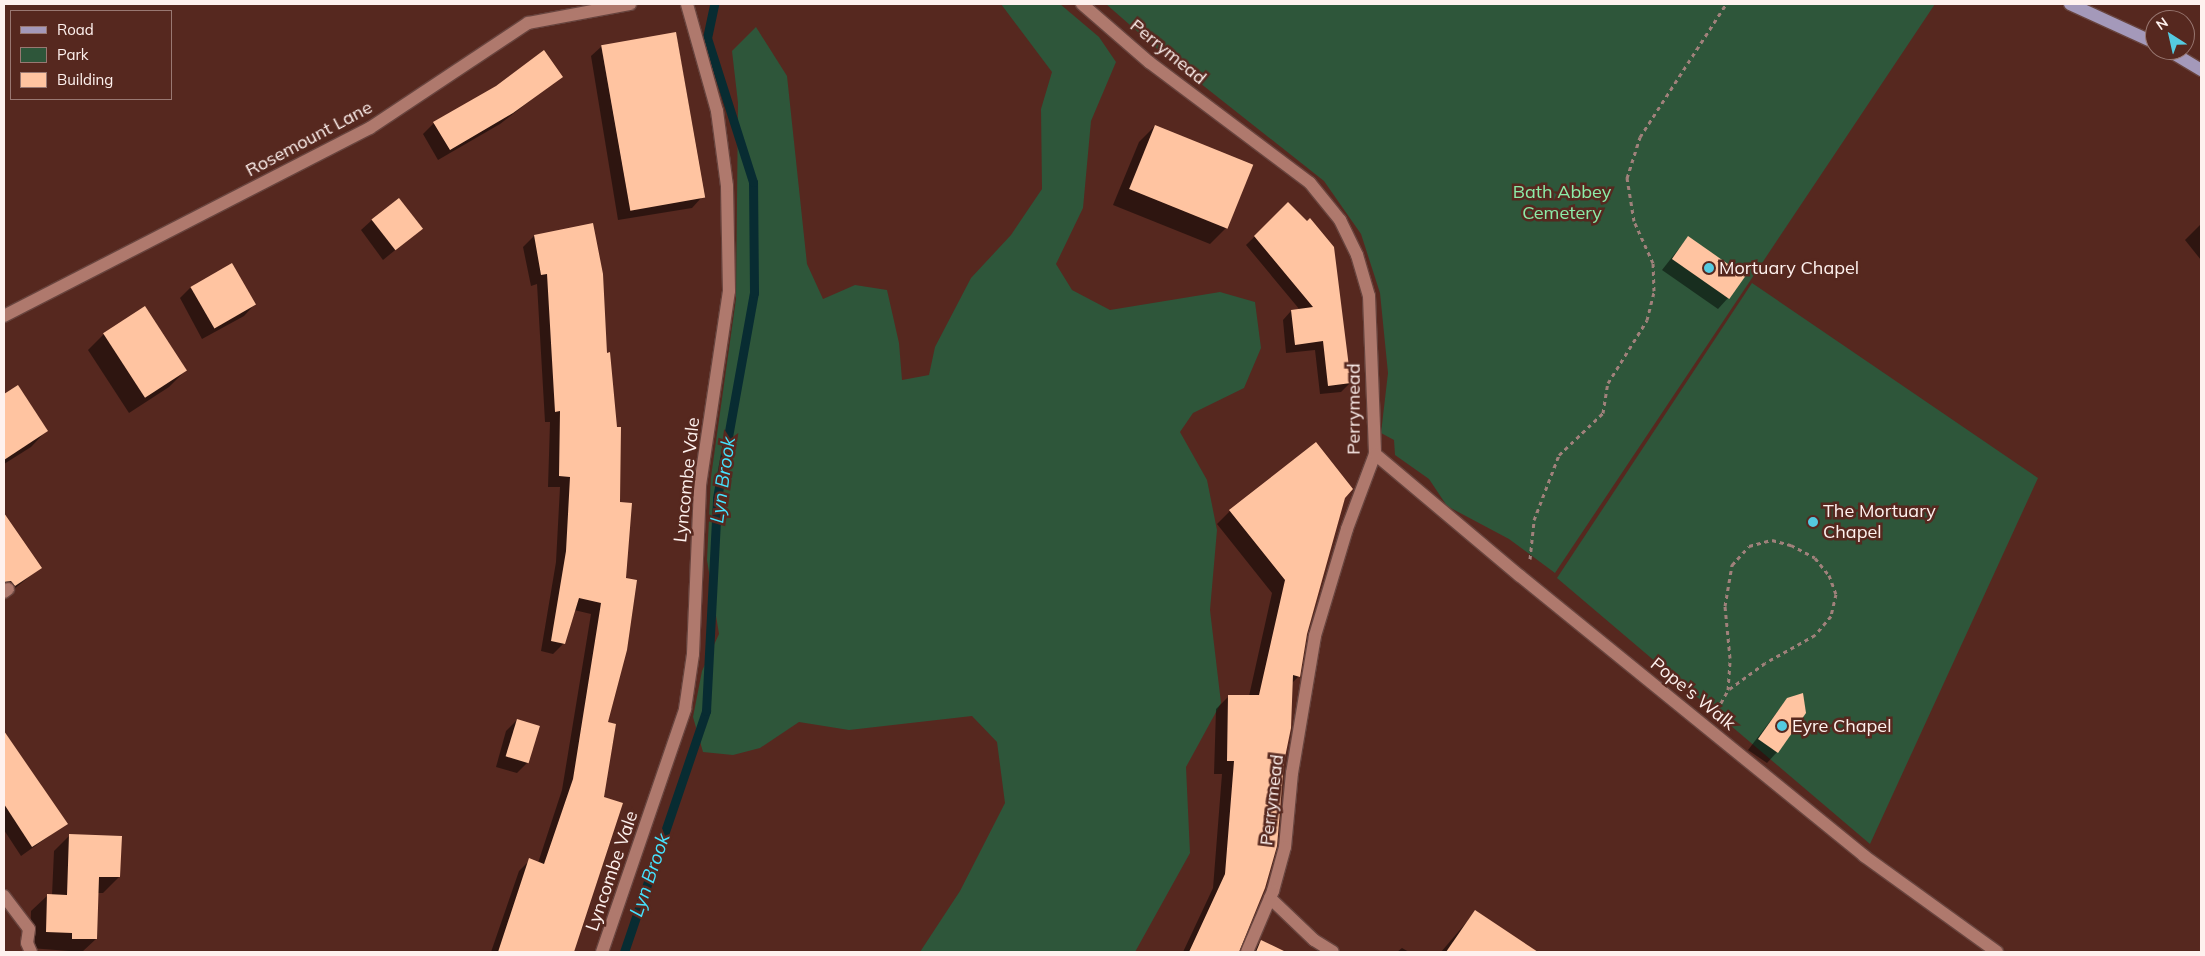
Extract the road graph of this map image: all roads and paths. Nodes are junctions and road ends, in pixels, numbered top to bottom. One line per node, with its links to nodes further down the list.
1 (630, 4): 9 (street, Rosemount Lane)
2 (687, 4): 17 (street, Lyncombe Vale)
3 (1082, 4): 10 (street, Perrymead)
4 (1726, 4): 11 (path)
5 (2070, 4): 6 (main road)
6 (2145, 38)
7 (2184, 60): 8 (main road)
8 (2201, 70)
9 (4, 316)
10 (1375, 454): 11 (street, Pope's Walk); 15 (street, Perrymead)
11 (1520, 576): 13 (street, Pope's Walk)
12 (1728, 690): 12 (path); 13 (path)
13 (1706, 727): 20 (street, Pope's Walk)
14 (4, 896): 16 (street)
15 (1270, 898): 18 (street, Perrymead); 19 (street)
16 (31, 952)
17 (602, 952)
18 (1247, 952)
19 (1333, 952)
20 (1997, 952)

